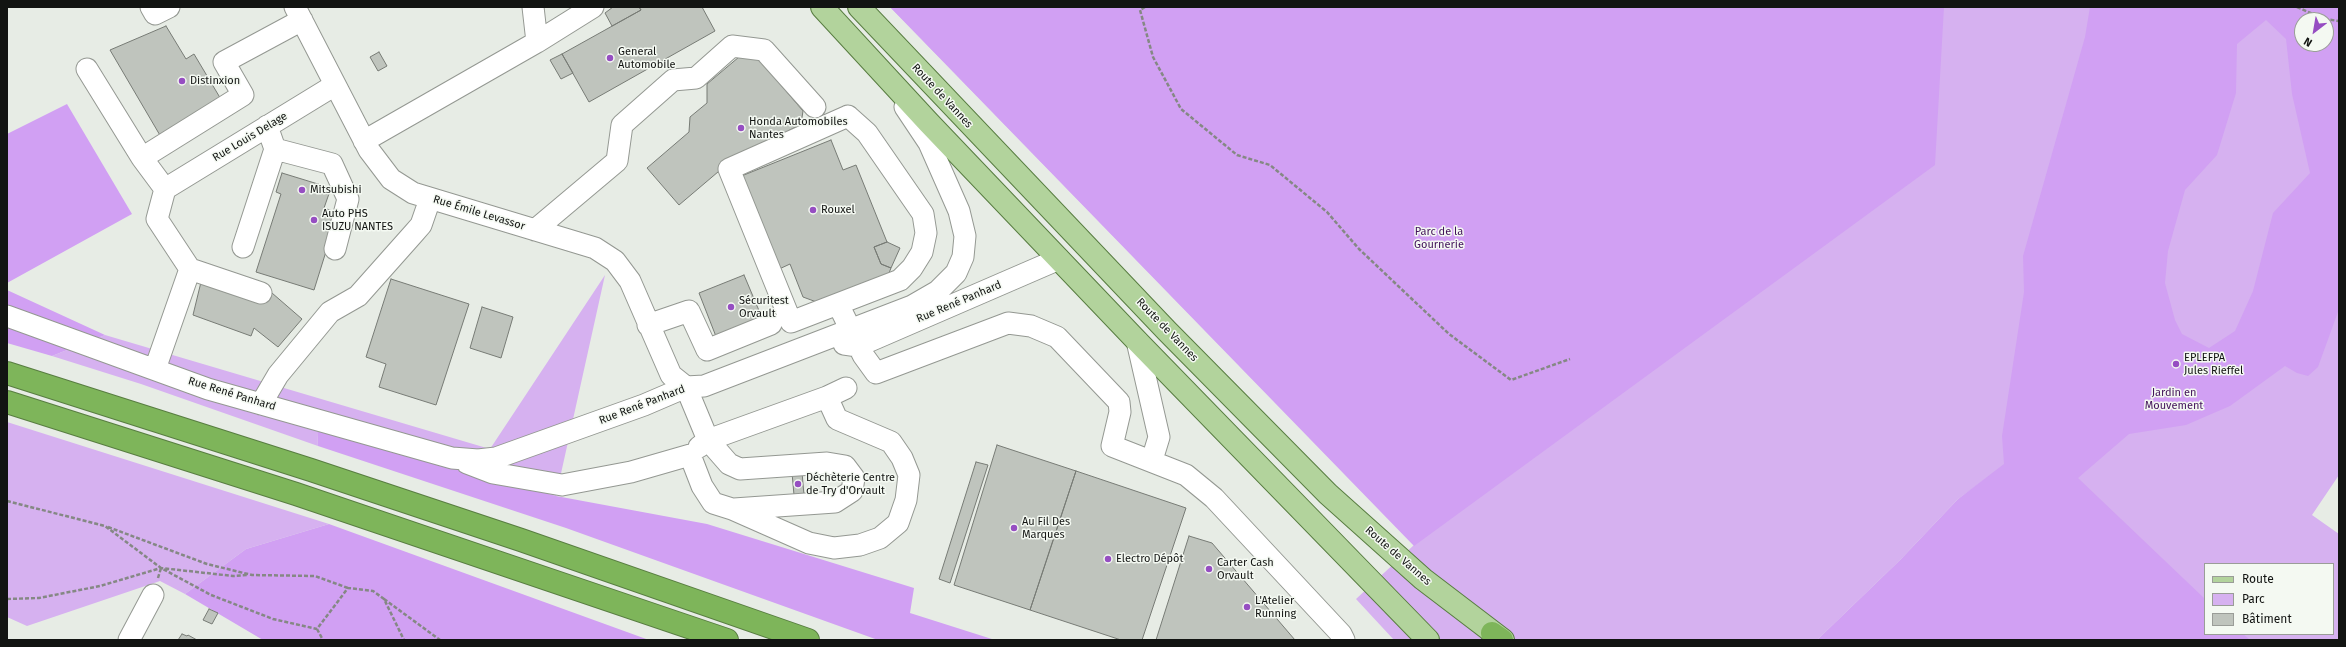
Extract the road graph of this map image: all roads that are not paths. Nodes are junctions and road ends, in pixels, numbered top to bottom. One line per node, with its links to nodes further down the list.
1 (151, 7): 2 (street)
2 (169, 7)
3 (533, 7): 8 (street)
4 (594, 7): 8 (street)
5 (822, 7): 10 (main road)
6 (859, 7): 44 (main road, Route de Vannes)
7 (298, 13): 11 (street, Rue Émile Levassor); 16 (street)
8 (537, 42): 14 (street)
9 (88, 69): 16 (street)
10 (882, 73): 22 (main road); 30 (street, Rue René Panhard)
11 (335, 85): 13 (street, Rue Louis Delage); 14 (street, Rue Émile Levassor)
12 (815, 107): 19 (street)
13 (267, 126): 15 (street); 17 (street, Rue Louis Delage)
14 (364, 141): 18 (street, Rue Émile Levassor)
15 (275, 150): 20 (street); 21 (street)
16 (142, 158): 17 (street)
17 (164, 189): 23 (street)
18 (430, 199): 19 (street, Rue Émile Levassor); 37 (street)
19 (535, 230): 28 (street, Rue Émile Levassor)
20 (243, 247)
21 (335, 249)
22 (1059, 259): 29 (main road); 30 (street, Rue René Panhard)
23 (190, 269): 24 (street); 31 (street)
24 (261, 292)
25 (838, 304): 25 (street); 30 (street)
26 (7, 316): 31 (street, Rue René Panhard)
27 (771, 324): 28 (street)
28 (648, 325): 33 (street, Rue Émile Levassor)
29 (1137, 341): 41 (street); 49 (main road)
30 (857, 343): 33 (street, Rue René Panhard); 41 (street)
31 (155, 369): 37 (street, Rue René Panhard)
32 (7, 373): 47 (highway)
33 (686, 387): 38 (street); 40 (street, Rue René Panhard)
34 (846, 388): 35 (street)
35 (827, 398): 38 (street); 42 (street)
36 (7, 402): 46 (highway)
37 (262, 404): 40 (street, Rue René Panhard)
38 (708, 440): 39 (street); 42 (street)
39 (690, 455): 40 (street, Rue René Panhard); 42 (street)
40 (461, 460)
41 (1152, 460): 48 (street)
42 (732, 509)
43 (153, 595): 45 (street)
44 (1499, 638)
45 (129, 640)
46 (727, 640)
47 (808, 640)
48 (1344, 640)
49 (1428, 640)

